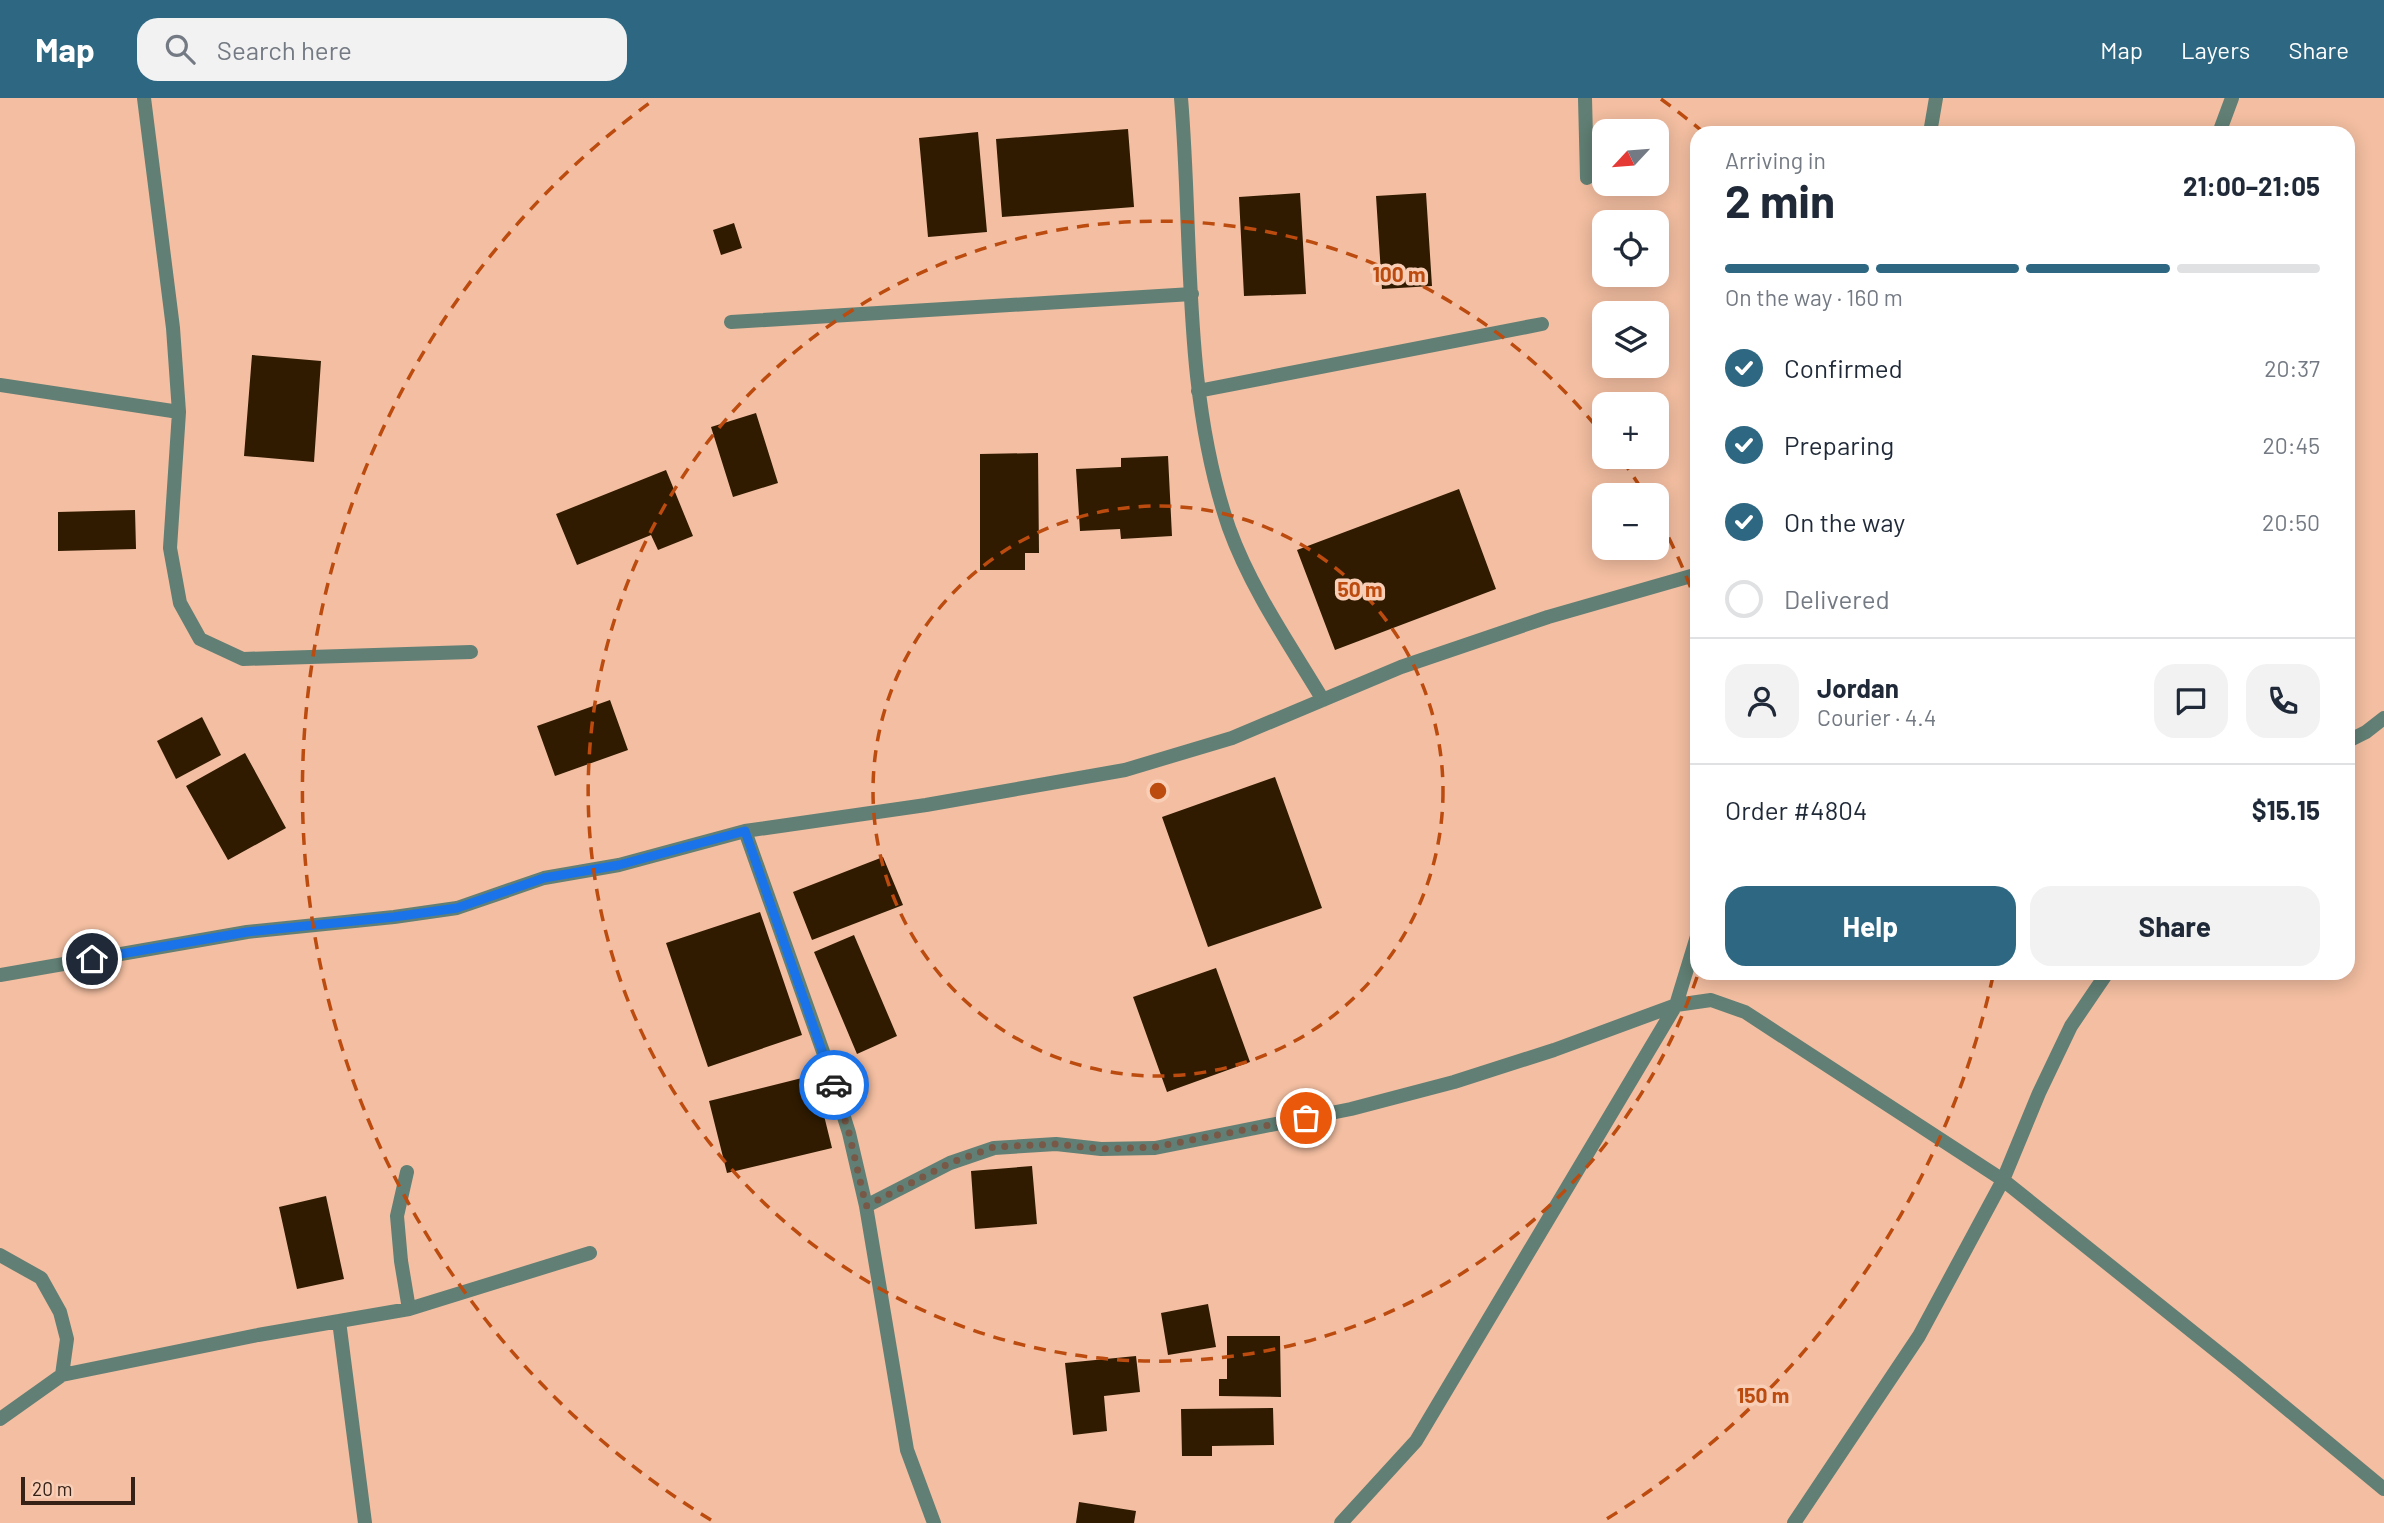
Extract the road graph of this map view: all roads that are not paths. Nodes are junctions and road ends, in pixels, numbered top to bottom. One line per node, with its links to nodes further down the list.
1 (144, 98): 14 (street)
2 (1181, 98): 9 (street)
3 (1585, 98): 8 (street)
4 (1936, 98): 6 (street)
5 (2232, 98): 7 (street)
6 (1931, 126)
7 (2222, 126)
8 (1587, 178)
9 (1192, 294): 10 (street); 13 (street)
10 (731, 321)
11 (1542, 324): 13 (street)
12 (0, 385): 14 (street)
13 (1198, 391): 17 (street)
14 (178, 412): 16 (street)
15 (1690, 576): 17 (street)
16 (471, 652)
17 (1323, 700): 20 (street)
18 (2384, 718): 19 (street)
19 (2355, 738)
20 (745, 831): 22 (street); 27 (street)
21 (1690, 959): 24 (street)
22 (0, 975)
23 (2102, 980): 26 (street)
24 (1676, 1005): 26 (street); 27 (street); 37 (street)
25 (407, 1172): 30 (street)
26 (2003, 1180): 34 (street); 38 (street)
27 (866, 1206): 36 (street)
28 (590, 1253): 30 (street)
29 (0, 1255): 32 (street)
30 (409, 1309): 31 (street)
31 (339, 1321): 32 (street); 35 (street)
32 (62, 1375): 33 (street)
33 (0, 1419)
34 (2384, 1489)
35 (365, 1523)
36 (934, 1523)
37 (1340, 1523)
38 (1794, 1523)

